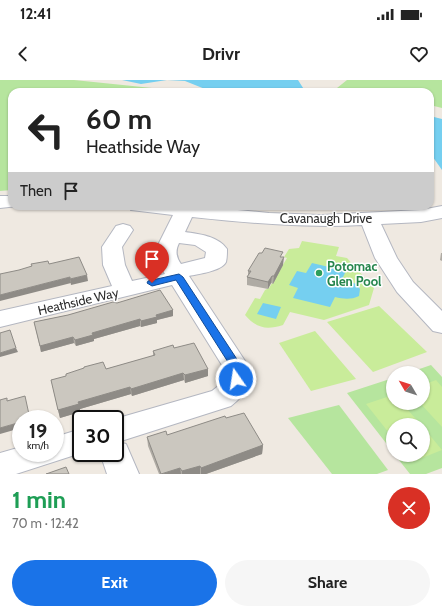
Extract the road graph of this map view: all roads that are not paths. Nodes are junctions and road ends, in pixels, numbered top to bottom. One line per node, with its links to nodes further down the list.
1 (176, 210): 2 (street, Cavanaugh Drive)
2 (185, 211): 4 (street, Cavanaugh Drive); 6 (street)
3 (442, 212): 4 (street, Cavanaugh Drive)
4 (369, 219): 10 (street)
5 (123, 230): 8 (street)
6 (172, 236): 7 (street); 7 (street, Heathside Way)
7 (177, 274): 8 (street, Heathside Way); 11 (street)
8 (125, 289): 9 (street, Heathside Way)
9 (0, 319)
10 (439, 319)
11 (124, 428)
12 (13, 462): 14 (street)
13 (118, 462): 15 (street)
14 (0, 466)
15 (123, 474)

